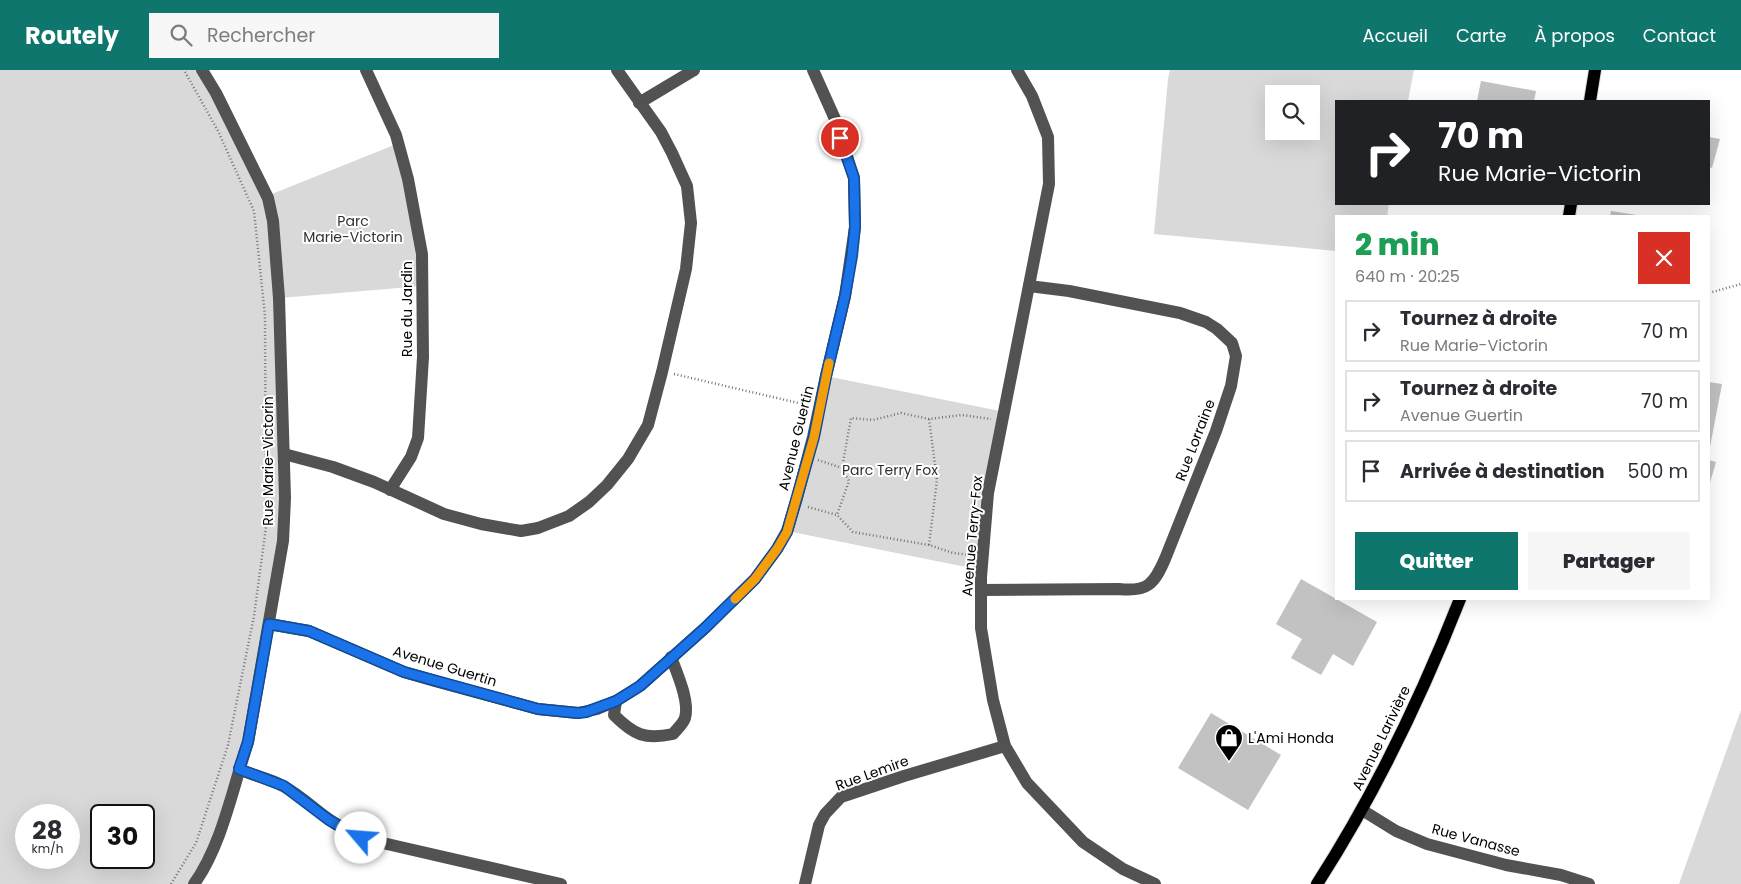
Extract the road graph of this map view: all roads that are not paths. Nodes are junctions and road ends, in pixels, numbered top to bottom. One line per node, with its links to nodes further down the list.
1 (202, 70): 11 (street, Rue Marie-Victorin)
2 (366, 70): 12 (street, Rue du Jardin)
3 (617, 70): 9 (street)
4 (694, 70): 9 (street)
5 (814, 70): 16 (street, Avenue Guertin)
6 (1017, 70): 10 (street, Avenue Terry-Fox)
7 (1595, 70): 8 (main road)
8 (1590, 100)
9 (639, 103): 12 (street)
10 (1029, 286): 13 (street, Avenue Terry-Fox); 13 (street, Rue Lorraine)
11 (284, 454): 12 (street); 15 (street, Rue Marie-Victorin)
12 (390, 490)
13 (981, 590): 18 (street, Avenue Terry-Fox)
14 (1460, 600): 20 (main road, Avenue Larivière)
15 (269, 624): 17 (street, Avenue Guertin); 19 (street, Rue Marie-Victorin)
16 (671, 657): 17 (street, Avenue Guertin); 17 (street)
17 (616, 701)
18 (1005, 746): 23 (street, Rue Lemire); 24 (street, Avenue Terry-Fox)
19 (239, 769): 21 (street, Rue Marie-Victorin); 22 (street)
20 (1362, 810): 25 (main road, Avenue Larivière); 26 (street, Rue Vanasse)
21 (194, 884)
22 (561, 884)
23 (805, 884)
24 (1155, 884)
25 (1318, 884)
26 (1589, 884)

